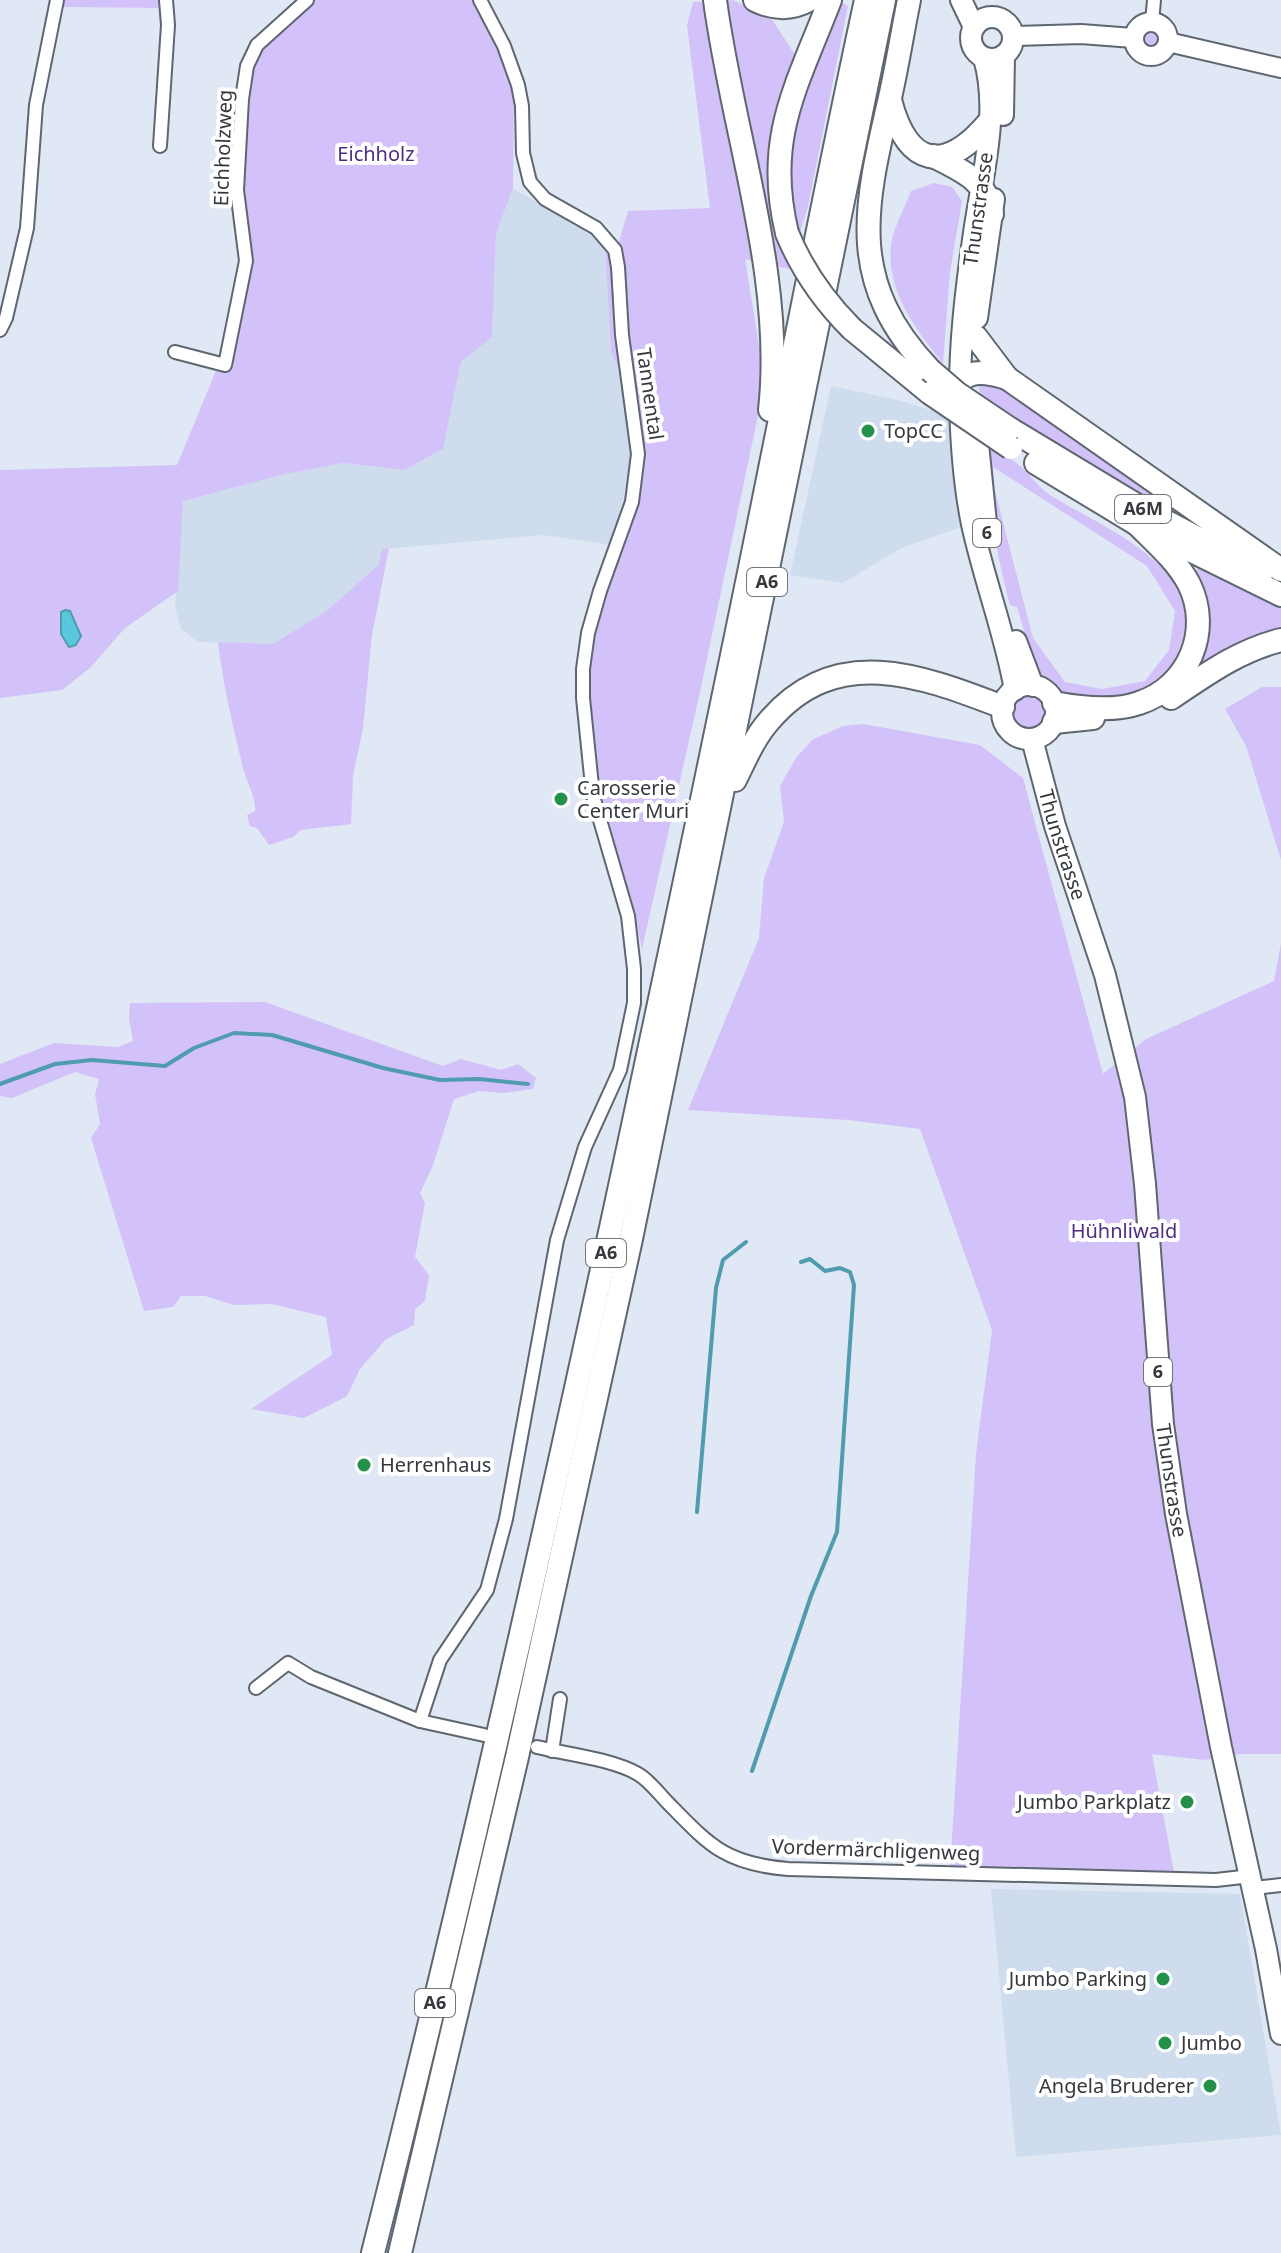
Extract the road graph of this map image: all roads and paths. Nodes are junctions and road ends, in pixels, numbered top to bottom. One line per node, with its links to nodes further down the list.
1 (57, 0): 28 (street)
2 (166, 0): 24 (street)
3 (307, 0): 30 (street, Eichholzweg)
4 (480, 0): 47 (street, Tannental)
5 (715, 0): 35 (highway)
6 (755, 0): 7 (highway)
7 (809, 0)
8 (830, 0): 33 (highway, A6M, bridge)
9 (866, 0): 35 (highway, A6)
10 (884, 0): 44 (highway, A6)
11 (909, 0): 22 (highway)
12 (961, 0): 15 (main road)
13 (971, 0): 15 (main road)
14 (1154, 0): 16 (street)
15 (982, 22): 17 (main road); 20 (main road)
16 (1152, 22): 18 (street); 19 (street)
17 (1012, 36): 18 (street); 20 (main road)
18 (1133, 38): 19 (street)
19 (1168, 42): 21 (street)
20 (994, 56): 23 (main road, Thunstrasse / 6); 27 (main road, Thunstrasse / 6)
21 (1281, 68)
22 (890, 99): 25 (highway); 33 (highway, A6M)
23 (989, 122): 25 (highway); 26 (main road, Thunstrasse / 6)
24 (160, 146)
25 (933, 156): 26 (highway)
26 (981, 185): 27 (highway); 31 (main road, Thunstrasse / 6)
27 (992, 214): 29 (main road, Thunstrasse / 6)
28 (0, 330)
29 (976, 337): 31 (main road, Thunstrasse / 6); 32 (highway)
30 (175, 352)
31 (967, 377): 32 (highway); 41 (main road, Thunstrasse / 6)
32 (1007, 378): 37 (highway)
33 (930, 381): 34 (highway, A6M, bridge)
34 (1010, 438): 36 (highway, A6M); 38 (highway, A6M)
35 (761, 514): 54 (highway, A6)
36 (1137, 524): 39 (highway, A6M); 42 (highway)
37 (1281, 570)
38 (1281, 581)
39 (1281, 595)
40 (1281, 640): 42 (highway)
41 (1017, 694): 42 (main road); 43 (main road); 44 (highway)
42 (1054, 712): 43 (main road)
43 (1032, 739): 51 (main road, Thunstrasse / 6)
44 (721, 805): 55 (highway, A6)
45 (256, 1688): 47 (street)
46 (560, 1699): 50 (street)
47 (420, 1721): 48 (street)
48 (484, 1735)
49 (537, 1747): 50 (street, Vordermärchligenweg)
50 (552, 1751): 51 (street, Vordermärchligenweg)
51 (1252, 1882): 52 (street, Vordermärchligenweg); 53 (main road, Thunstrasse / 6)
52 (1281, 1885)
53 (1281, 2034)
54 (373, 2253)
55 (400, 2253)

